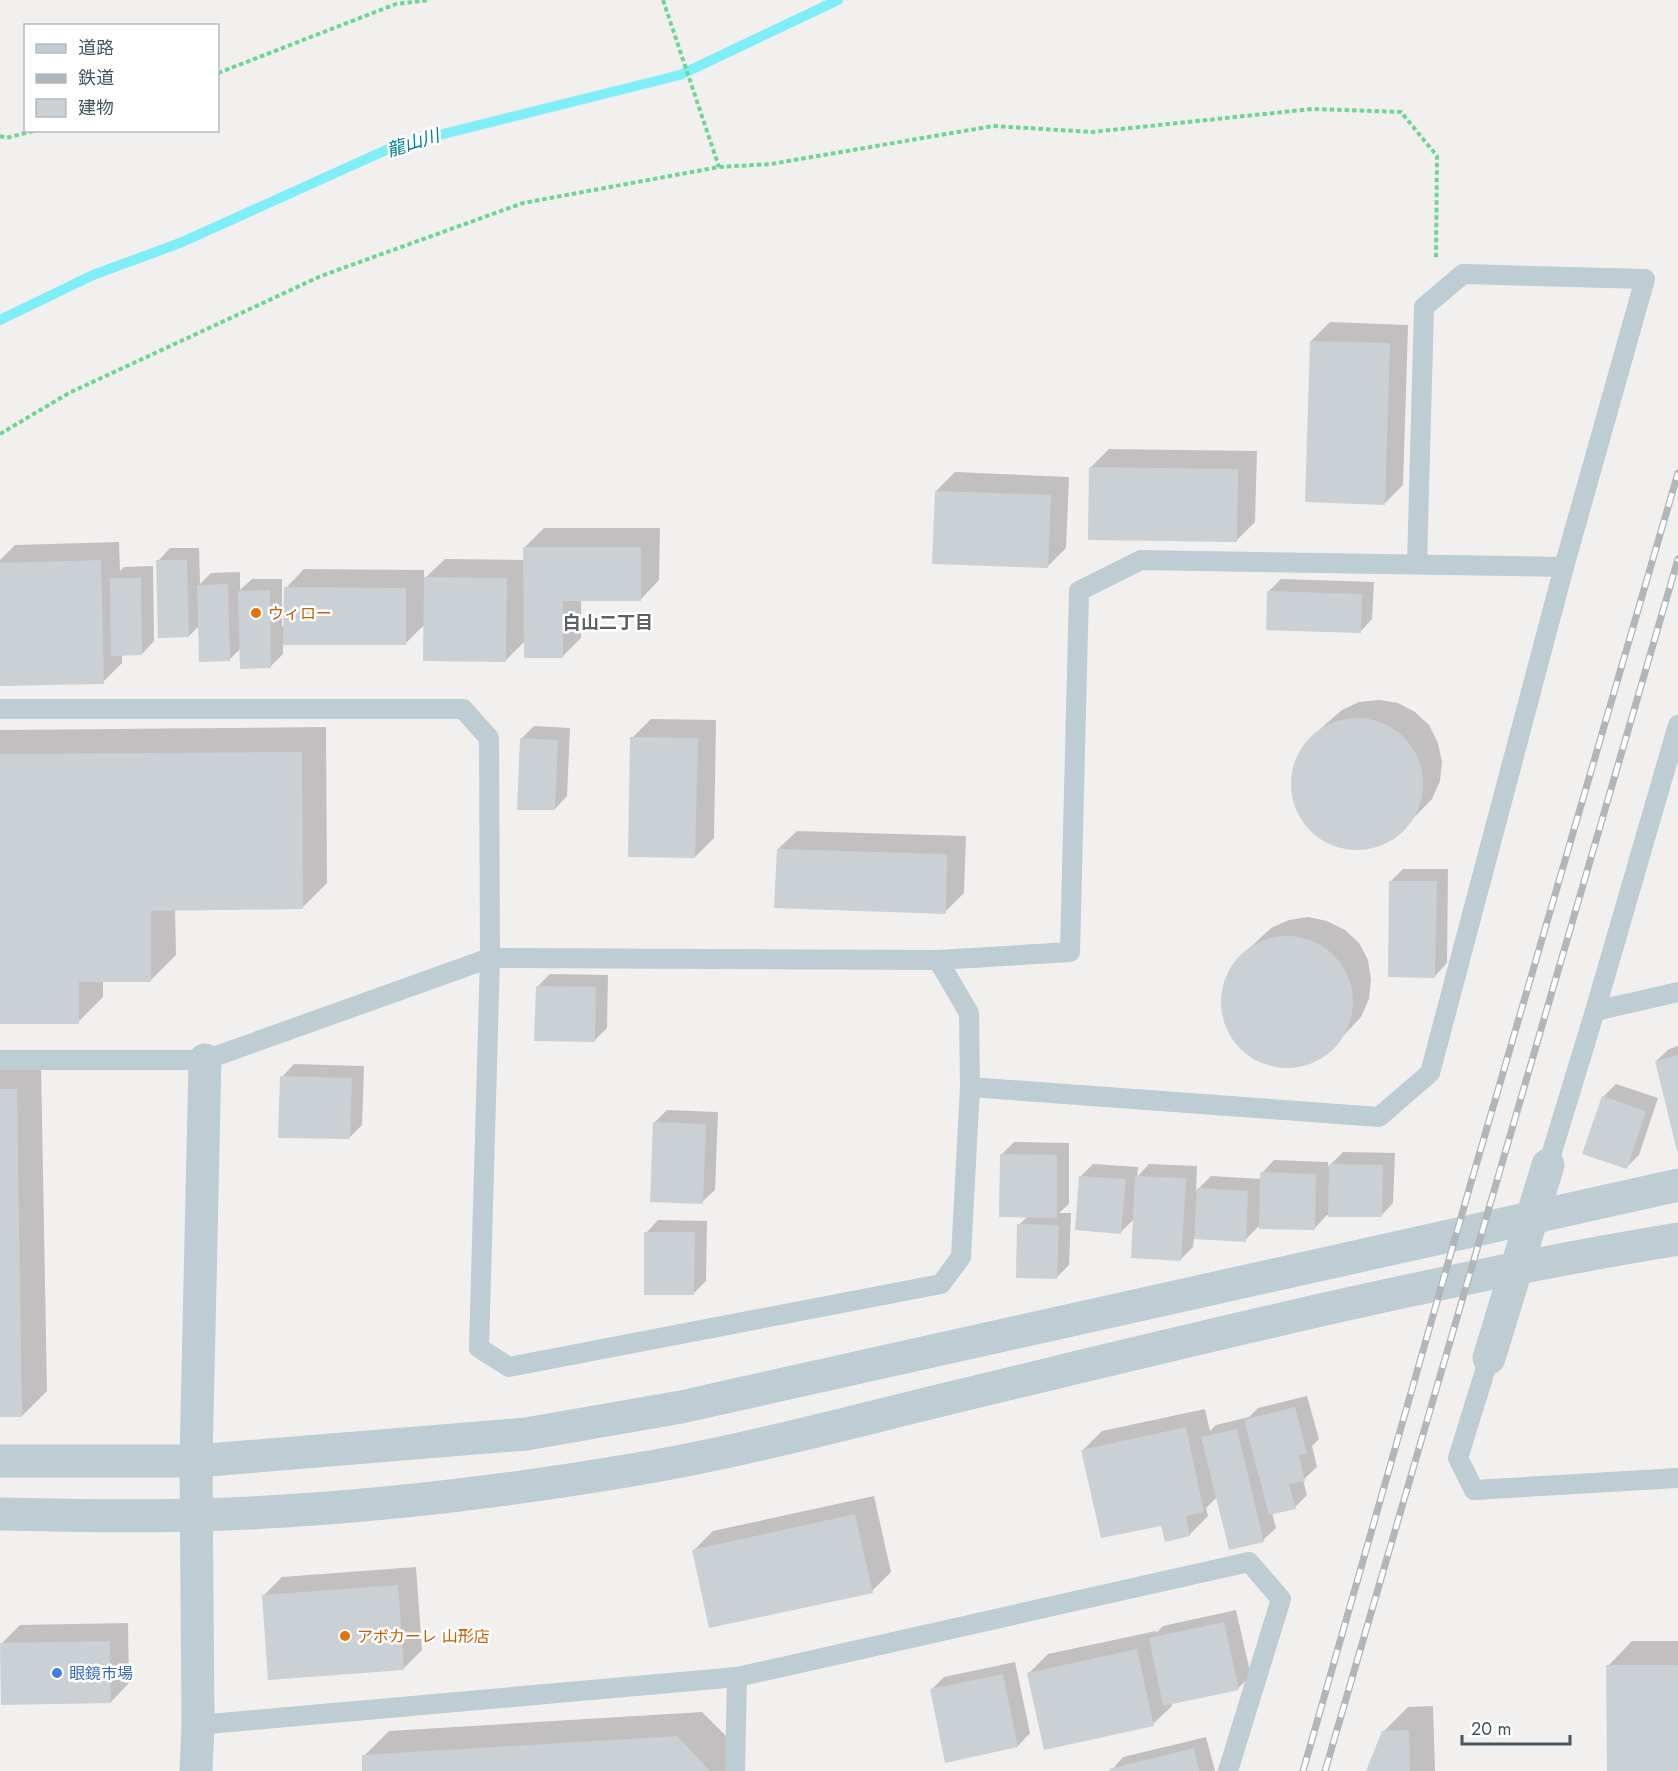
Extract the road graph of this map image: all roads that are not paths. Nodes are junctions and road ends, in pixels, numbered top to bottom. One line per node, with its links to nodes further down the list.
1 (1417, 564): 2 (lane); 2 (lane); 6 (lane)
2 (1564, 567): 11 (lane)
3 (0, 709): 5 (lane)
4 (1678, 725): 8 (lane)
5 (490, 958): 6 (lane); 10 (lane); 11 (lane)
6 (938, 960): 11 (lane)
7 (1678, 992): 8 (lane)
8 (1595, 1011): 12 (lane)
9 (0, 1060): 10 (lane)
10 (205, 1060): 17 (street)
11 (970, 1087)
12 (1548, 1165): 15 (street, bridge)
13 (1678, 1185): 17 (street)
14 (1678, 1239): 20 (street)
15 (1489, 1358): 18 (lane)
16 (0, 1461): 17 (street)
17 (196, 1461): 20 (street)
18 (1678, 1478)
19 (0, 1514): 20 (street)
20 (196, 1515): 22 (street)
21 (737, 1677): 22 (lane); 24 (lane); 25 (lane)
22 (198, 1725): 23 (street)
23 (196, 1771)
24 (735, 1771)
25 (1228, 1771)

